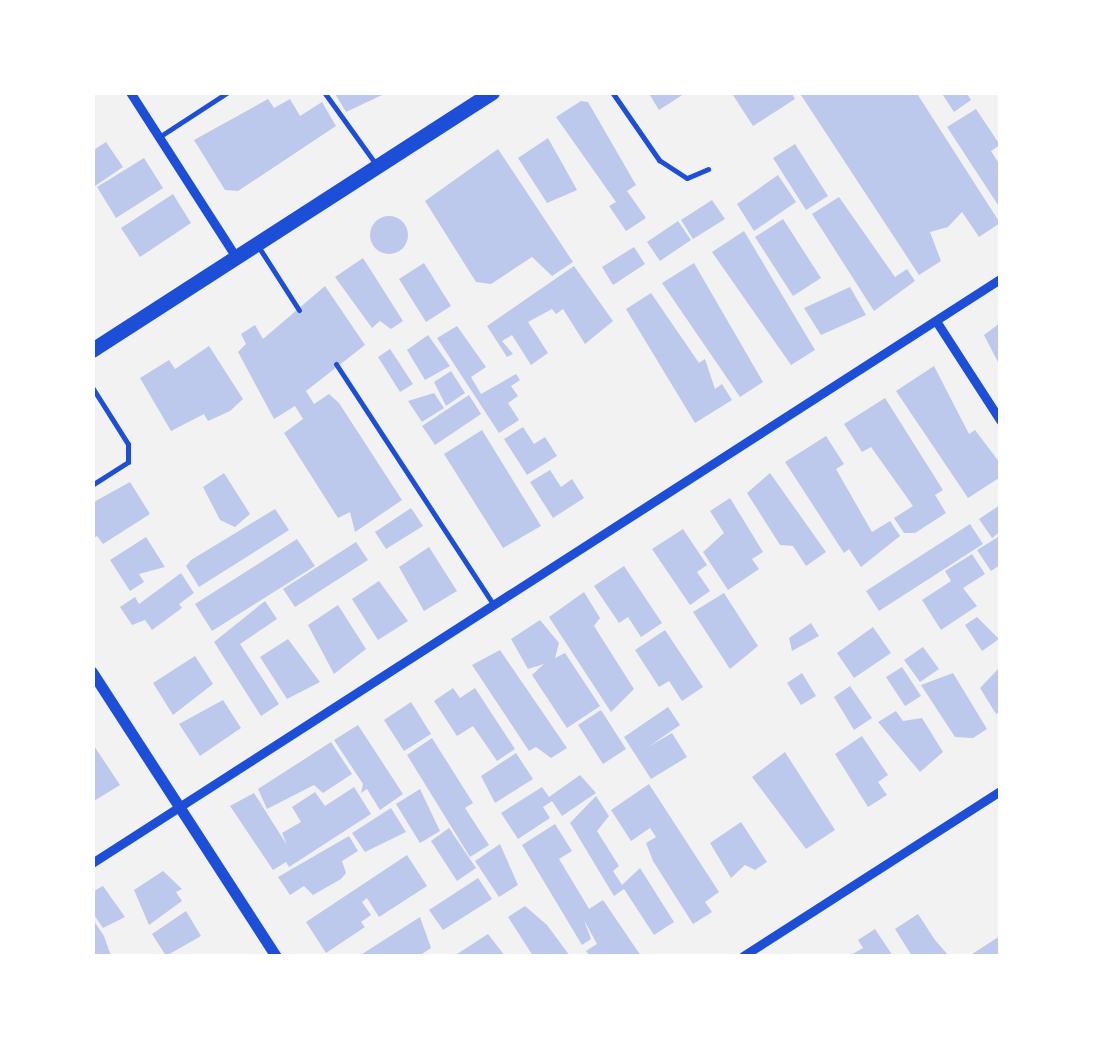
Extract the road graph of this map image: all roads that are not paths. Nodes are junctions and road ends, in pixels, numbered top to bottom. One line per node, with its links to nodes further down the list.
1 (130, 92): 6 (street)
2 (228, 92): 6 (lane)
3 (324, 92): 7 (lane)
4 (492, 92): 7 (main road)
5 (612, 92): 8 (lane)
6 (159, 136): 10 (street)
7 (377, 166): 9 (main road)
8 (708, 169)
9 (256, 244): 10 (main road); 12 (lane)
10 (236, 257): 14 (main road)
11 (1000, 279): 13 (street)
12 (299, 310)
13 (936, 321): 17 (street); 19 (street)
14 (92, 350)
15 (336, 364): 19 (lane)
16 (92, 387): 18 (lane)
17 (1000, 420)
18 (92, 485)
19 (494, 605): 22 (street)
20 (92, 672): 22 (street)
21 (1000, 791): 25 (street)
22 (179, 807): 23 (street); 24 (street)
23 (92, 862)
24 (276, 956)
25 (743, 956)

